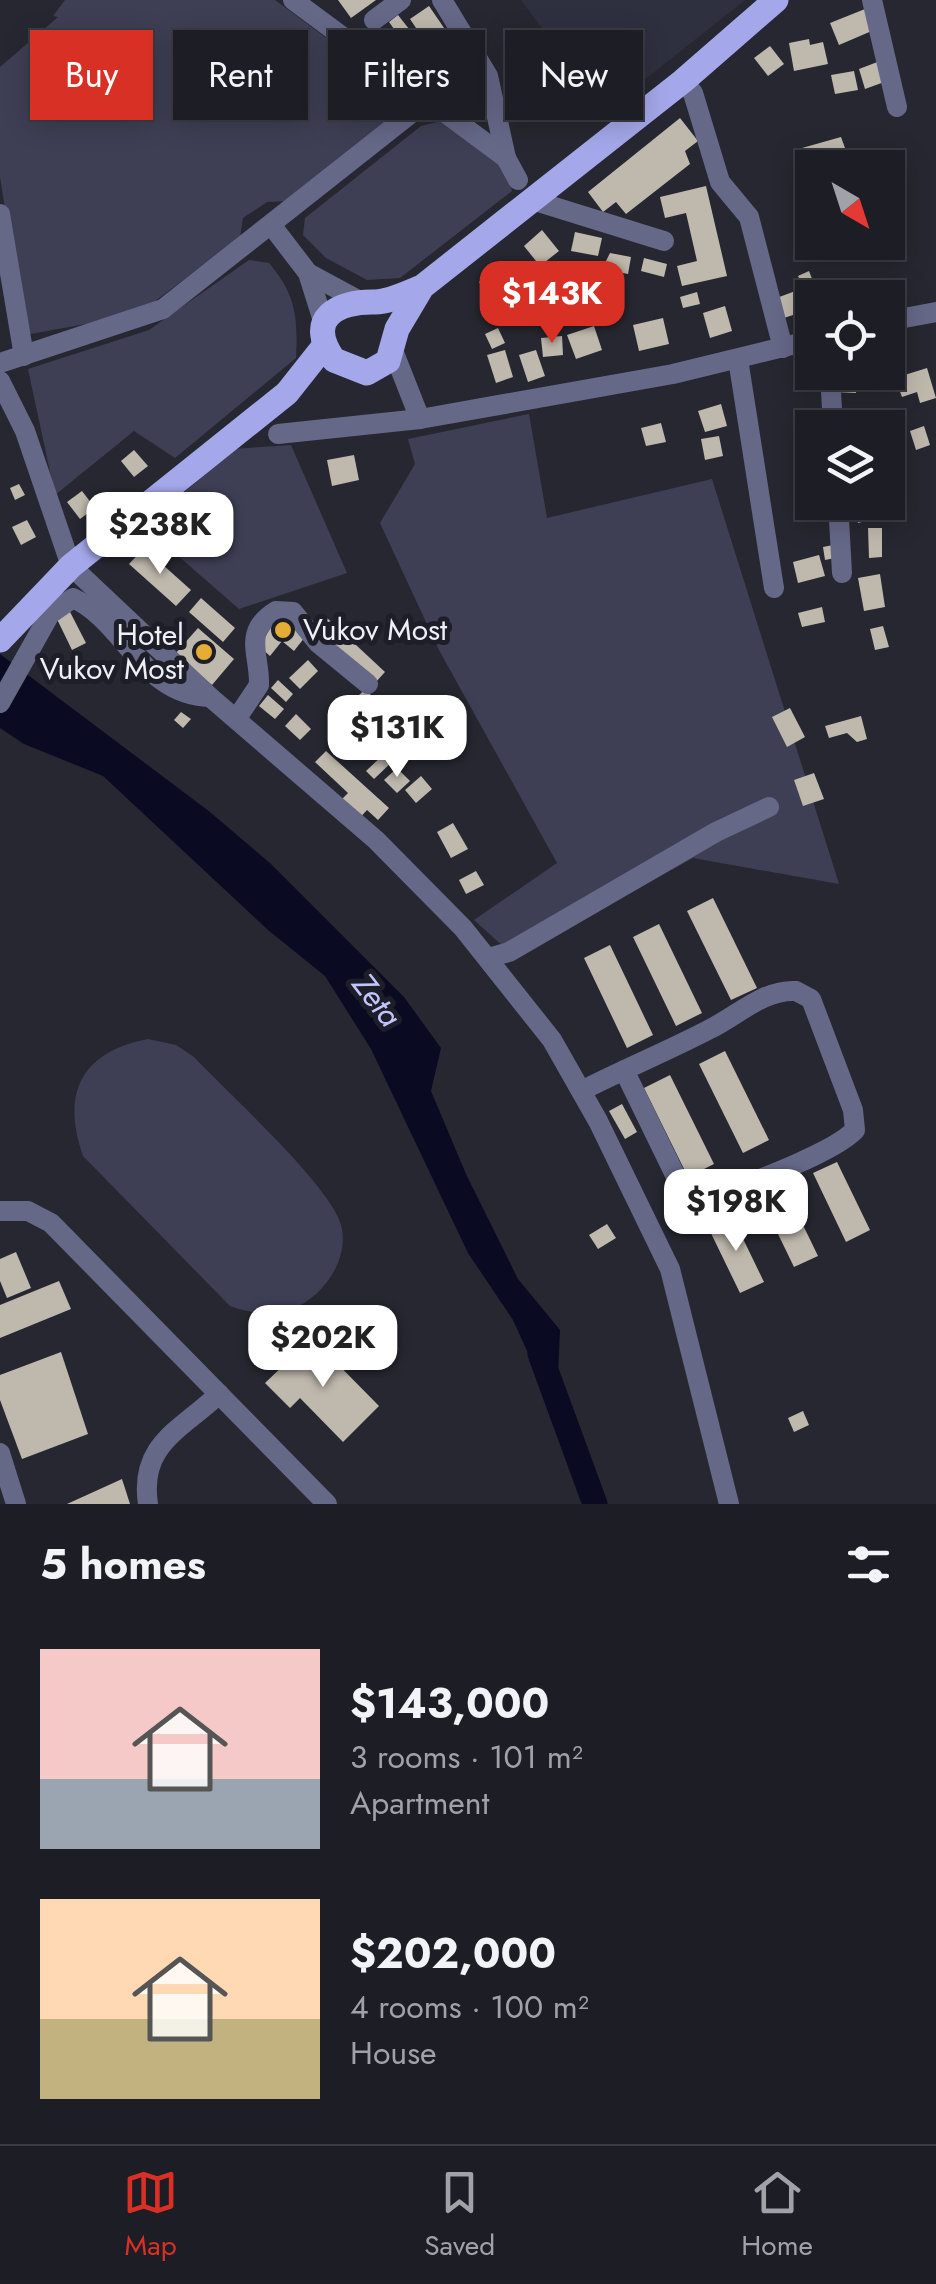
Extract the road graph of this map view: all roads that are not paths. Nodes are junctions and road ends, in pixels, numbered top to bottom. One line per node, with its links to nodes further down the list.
1 (293, 0): 7 (street)
2 (401, 0): 6 (street)
3 (442, 0): 12 (street)
4 (776, 0): 8 (main road)
5 (872, 0): 9 (street)
6 (374, 20)
7 (334, 30)
8 (683, 81): 13 (main road); 25 (street)
9 (898, 107)
10 (403, 120): 15 (street)
11 (455, 120): 12 (street)
12 (506, 158): 13 (street)
13 (525, 190): 16 (street); 18 (main road)
14 (0, 214): 26 (street)
15 (272, 226): 17 (street); 26 (street)
16 (664, 241)
17 (308, 273): 19 (street); 22 (street)
18 (422, 287): 19 (main road); 23 (main road)
19 (367, 301): 22 (main road); 23 (main road)
20 (936, 312): 21 (street)
21 (905, 318)
22 (325, 334): 29 (main road); 31 (main road)
23 (395, 341): 29 (main road); 32 (street)
24 (795, 345): 25 (street)
25 (783, 348): 27 (street)
26 (24, 356): 28 (street)
27 (738, 359): 33 (street); 38 (street)
28 (0, 362)
29 (356, 370): 31 (main road); 32 (street)
30 (0, 382): 36 (street)
31 (287, 394): 36 (main road)
32 (407, 394): 33 (street)
33 (420, 419): 34 (street)
34 (278, 434)
35 (839, 520): 37 (street)
36 (71, 566): 39 (main road); 41 (street)
37 (842, 573)
38 (774, 588)
39 (5, 633)
40 (368, 684): 43 (street)
41 (210, 696): 42 (street); 43 (street)
42 (0, 703)
43 (238, 718): 45 (street)
44 (768, 807): 45 (street)
45 (488, 958): 47 (street)
46 (624, 1070): 46 (street); 47 (street)
47 (581, 1091): 54 (street)
48 (0, 1211): 49 (street)
49 (220, 1394): 52 (street); 53 (street)
50 (0, 1453): 51 (street)
51 (16, 1504)
52 (148, 1504)
53 (327, 1504)
54 (729, 1504)

